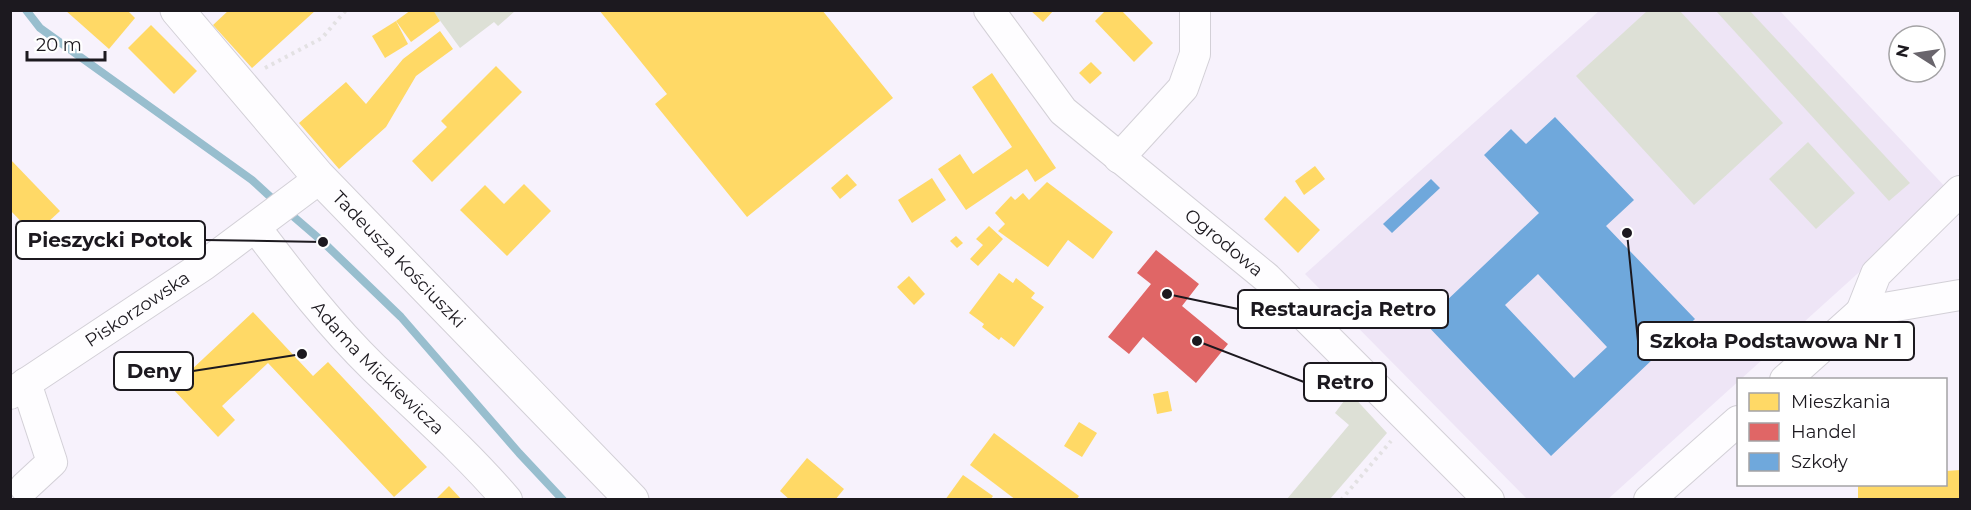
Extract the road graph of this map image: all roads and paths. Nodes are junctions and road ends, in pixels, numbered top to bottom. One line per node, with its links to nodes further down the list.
1 (177, 10): 7 (main road, Tadeusza Kościuszki)
2 (346, 10): 5 (path)
3 (989, 10): 6 (street, Ogrodowa)
4 (1195, 10): 6 (street)
5 (260, 72)
6 (1119, 158): 21 (street, Ogrodowa)
7 (312, 182): 10 (street, Piskorzowska); 19 (main road, Tadeusza Kościuszki)
8 (1960, 191): 9 (street)
9 (1946, 216): 12 (street)
10 (261, 224): 14 (street, Piskorzowska); 18 (street, Adama Mickiewicza)
11 (1960, 296): 12 (street)
12 (1861, 312): 13 (street)
13 (1787, 378)
14 (18, 389): 17 (street)
15 (1737, 422): 22 (street)
16 (1391, 440): 20 (path)
17 (25, 487)
18 (507, 500)
19 (632, 500)
20 (1341, 500)
21 (1489, 500)
22 (1649, 500)

